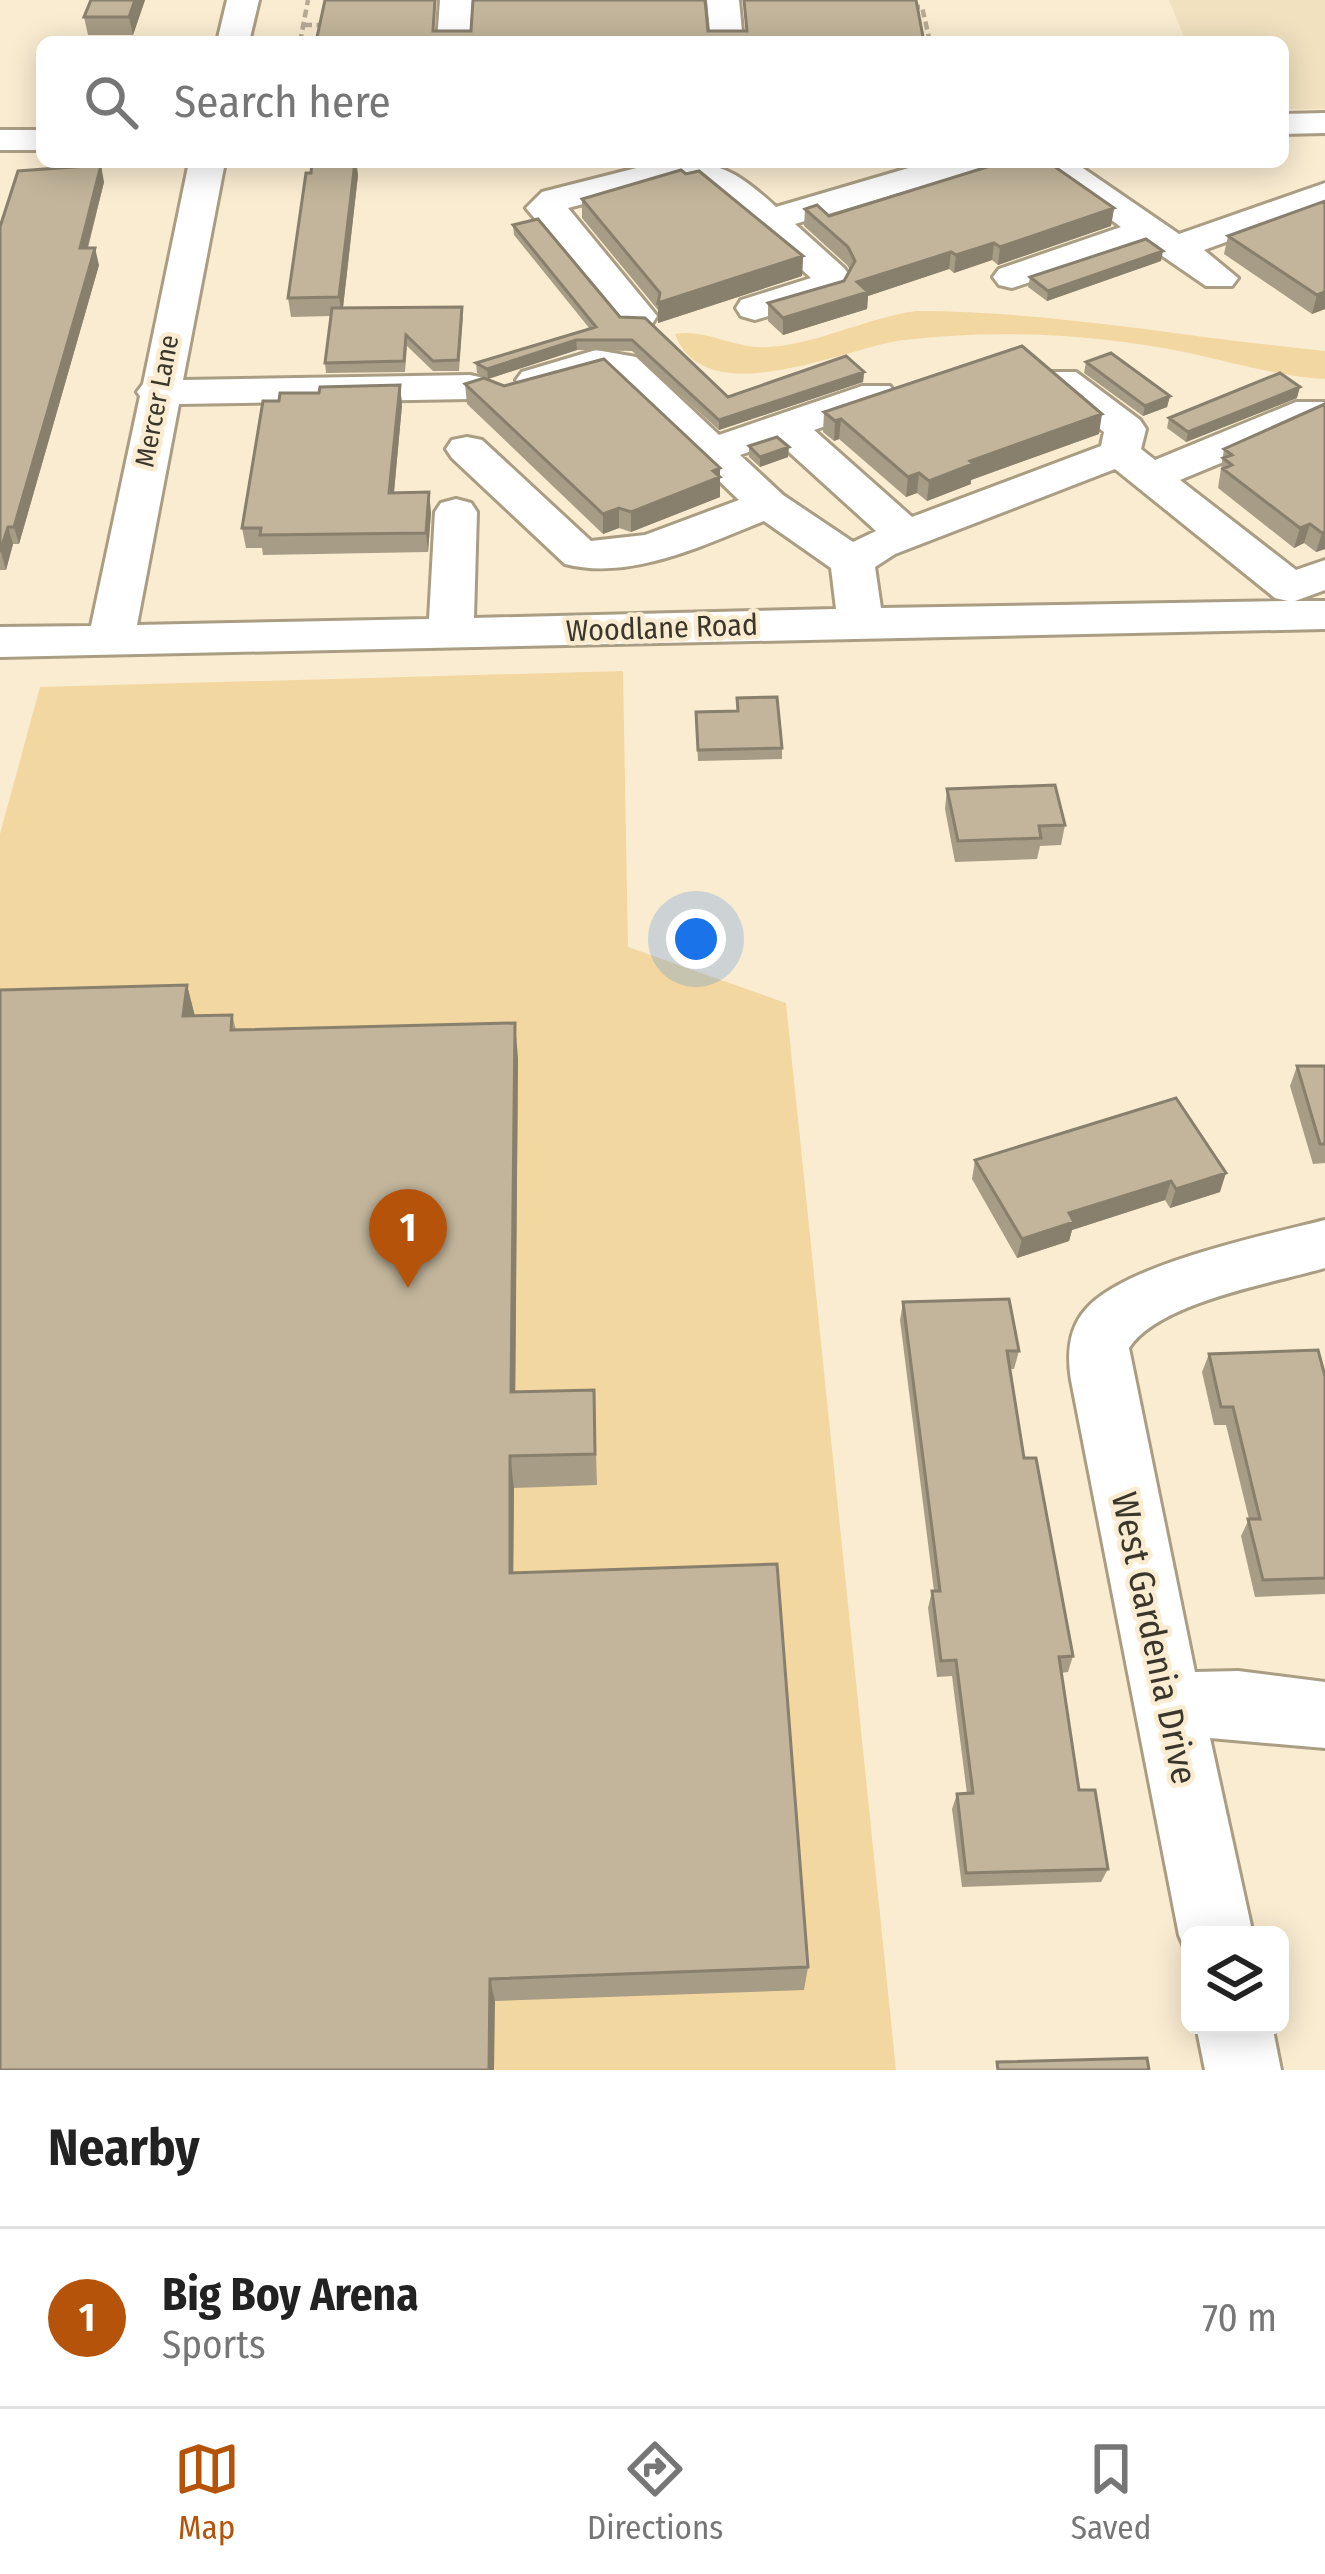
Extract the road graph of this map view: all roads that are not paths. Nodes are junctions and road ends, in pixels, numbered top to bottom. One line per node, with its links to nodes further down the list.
1 (243, 0): 4 (street)
2 (456, 0): 5 (street)
3 (723, 0): 6 (street)
4 (234, 36)
5 (453, 36)
6 (726, 36)
7 (1325, 123): 8 (street)
8 (1289, 124)
9 (0, 140): 10 (street)
10 (36, 140)
11 (206, 168): 24 (street, Mercer Lane)
12 (667, 168): 22 (street)
13 (689, 168): 17 (street)
14 (947, 168): 17 (street)
15 (1060, 168): 18 (street)
16 (1325, 194): 18 (street)
17 (770, 220): 21 (street)
18 (1162, 239): 19 (street); 20 (street)
19 (1012, 277)
20 (1219, 278)
21 (755, 308)
22 (638, 316)
23 (1062, 380): 30 (street)
24 (158, 392): 29 (street); 38 (street, Mercer Lane)
25 (876, 395): 27 (street)
26 (1310, 411): 30 (street)
27 (785, 426): 29 (street); 33 (street)
28 (467, 448): 31 (street)
29 (712, 451): 31 (street)
30 (1135, 465): 33 (street); 35 (street)
31 (768, 504): 34 (street)
32 (457, 512): 37 (street)
33 (905, 536): 34 (street)
34 (852, 562): 36 (street)
35 (1310, 598): 36 (street, Woodlane Road)
36 (860, 620): 37 (street, Woodlane Road)
37 (451, 635): 38 (street, Woodlane Road)
38 (111, 640): 39 (street, Woodlane Road)
39 (0, 642)
40 (1325, 1244): 41 (street, West Gardenia Drive)
41 (1170, 1705): 42 (street); 43 (street, West Gardenia Drive)
42 (1325, 1714)
43 (1214, 1926)
44 (1236, 2034): 45 (street)
45 (1243, 2070)

